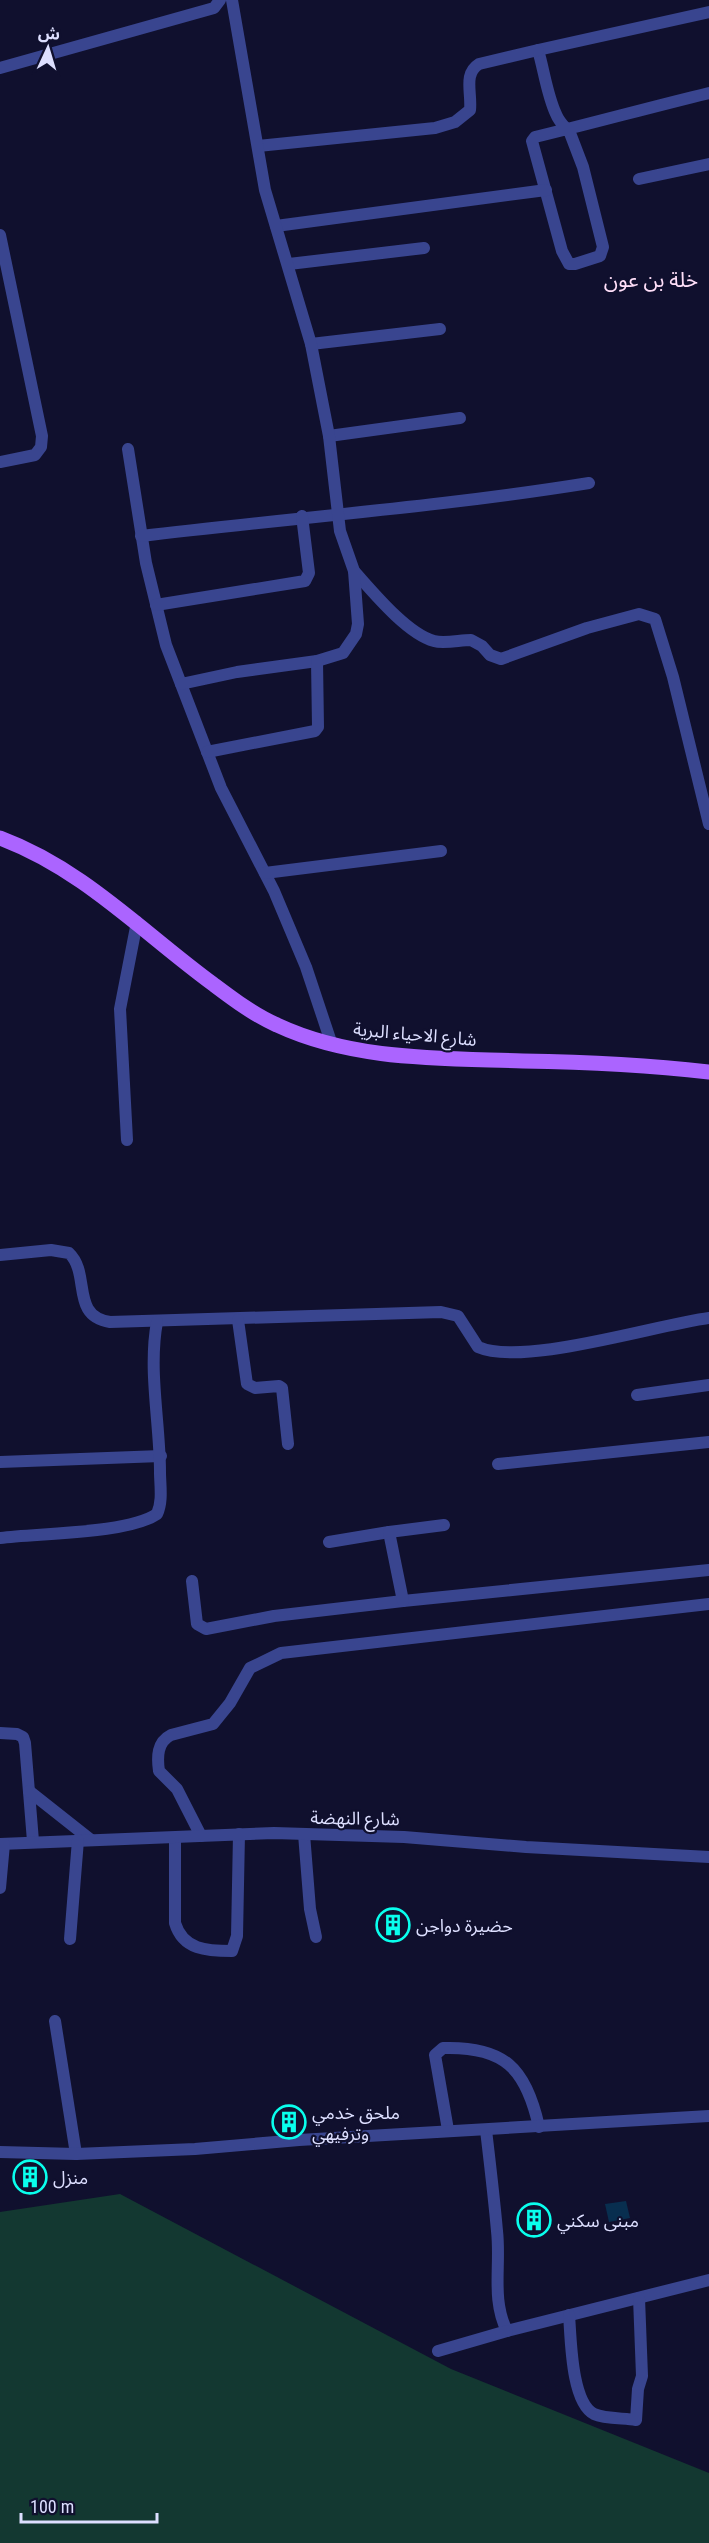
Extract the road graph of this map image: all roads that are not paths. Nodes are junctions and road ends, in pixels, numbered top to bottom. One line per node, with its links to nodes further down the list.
1 (220, 0): 5 (street)
2 (232, 0): 8 (street)
3 (709, 12): 4 (street)
4 (538, 50): 7 (street); 8 (street)
5 (0, 68)
6 (709, 93): 7 (street)
7 (567, 129): 11 (street); 11 (street)
8 (258, 146): 12 (street)
9 (709, 164): 10 (street)
10 (639, 179)
11 (546, 190): 12 (street)
12 (276, 226): 15 (street)
13 (0, 235): 21 (street)
14 (424, 248): 15 (street)
15 (289, 264): 17 (street)
16 (440, 329): 17 (street)
17 (311, 344): 19 (street)
18 (460, 418): 19 (street)
19 (329, 436): 23 (street)
20 (128, 449): 25 (street)
21 (0, 462)
22 (589, 483): 23 (street)
23 (338, 515): 24 (street); 26 (street)
24 (302, 516): 25 (street); 27 (street)
25 (141, 536): 27 (street)
26 (354, 571): 28 (street); 31 (street)
27 (156, 605): 29 (street)
28 (317, 661): 29 (street); 30 (street)
29 (181, 684): 30 (street)
30 (207, 752): 34 (street)
31 (709, 824)
32 (0, 838): 35 (main road, شارع الاحياء البرية)
33 (441, 851): 34 (street)
34 (265, 873): 36 (street)
35 (137, 922): 36 (main road, شارع الاحياء البرية); 38 (street)
36 (332, 1045): 37 (main road, شارع الاحياء البرية)
37 (709, 1072)
38 (127, 1140)
39 (0, 1255): 42 (street)
40 (709, 1318): 41 (street)
41 (238, 1320): 42 (street); 46 (street)
42 (157, 1322): 47 (street)
43 (709, 1385): 44 (street)
44 (637, 1395)
45 (709, 1442): 49 (street)
46 (288, 1444)
47 (160, 1456): 48 (street); 52 (street)
48 (0, 1462)
49 (498, 1464)
50 (444, 1525): 51 (street)
51 (389, 1532): 53 (street); 56 (street)
52 (0, 1538)
53 (329, 1542)
54 (709, 1570): 56 (street)
55 (192, 1581): 56 (street)
56 (403, 1601)
57 (709, 1604): 62 (street)
58 (0, 1733): 59 (street)
59 (29, 1791): 65 (street); 66 (street)
60 (239, 1834): 61 (street, شارع النهضة); 62 (street, شارع النهضة); 63 (street)
61 (304, 1834): 68 (street, شارع النهضة); 70 (street)
62 (201, 1836): 63 (street, شارع النهضة)
63 (175, 1838): 65 (street, شارع النهضة)
64 (78, 1840): 65 (street, شارع النهضة); 66 (street, شارع النهضة); 71 (street)
65 (91, 1840)
66 (33, 1841): 67 (street, شارع النهضة)
67 (2, 1844): 69 (street)
68 (709, 1857)
69 (0, 1888)
70 (316, 1937)
71 (70, 1939)
72 (55, 2020): 78 (street)
73 (709, 2116): 74 (street)
74 (539, 2127): 75 (street); 76 (street)
75 (448, 2130): 76 (street); 78 (street)
76 (486, 2130): 82 (street)
77 (0, 2152): 78 (street)
78 (76, 2154)
79 (709, 2280): 80 (street)
80 (639, 2298): 81 (street); 81 (street)
81 (569, 2315): 82 (street)
82 (507, 2331): 83 (street)
83 (438, 2351)

